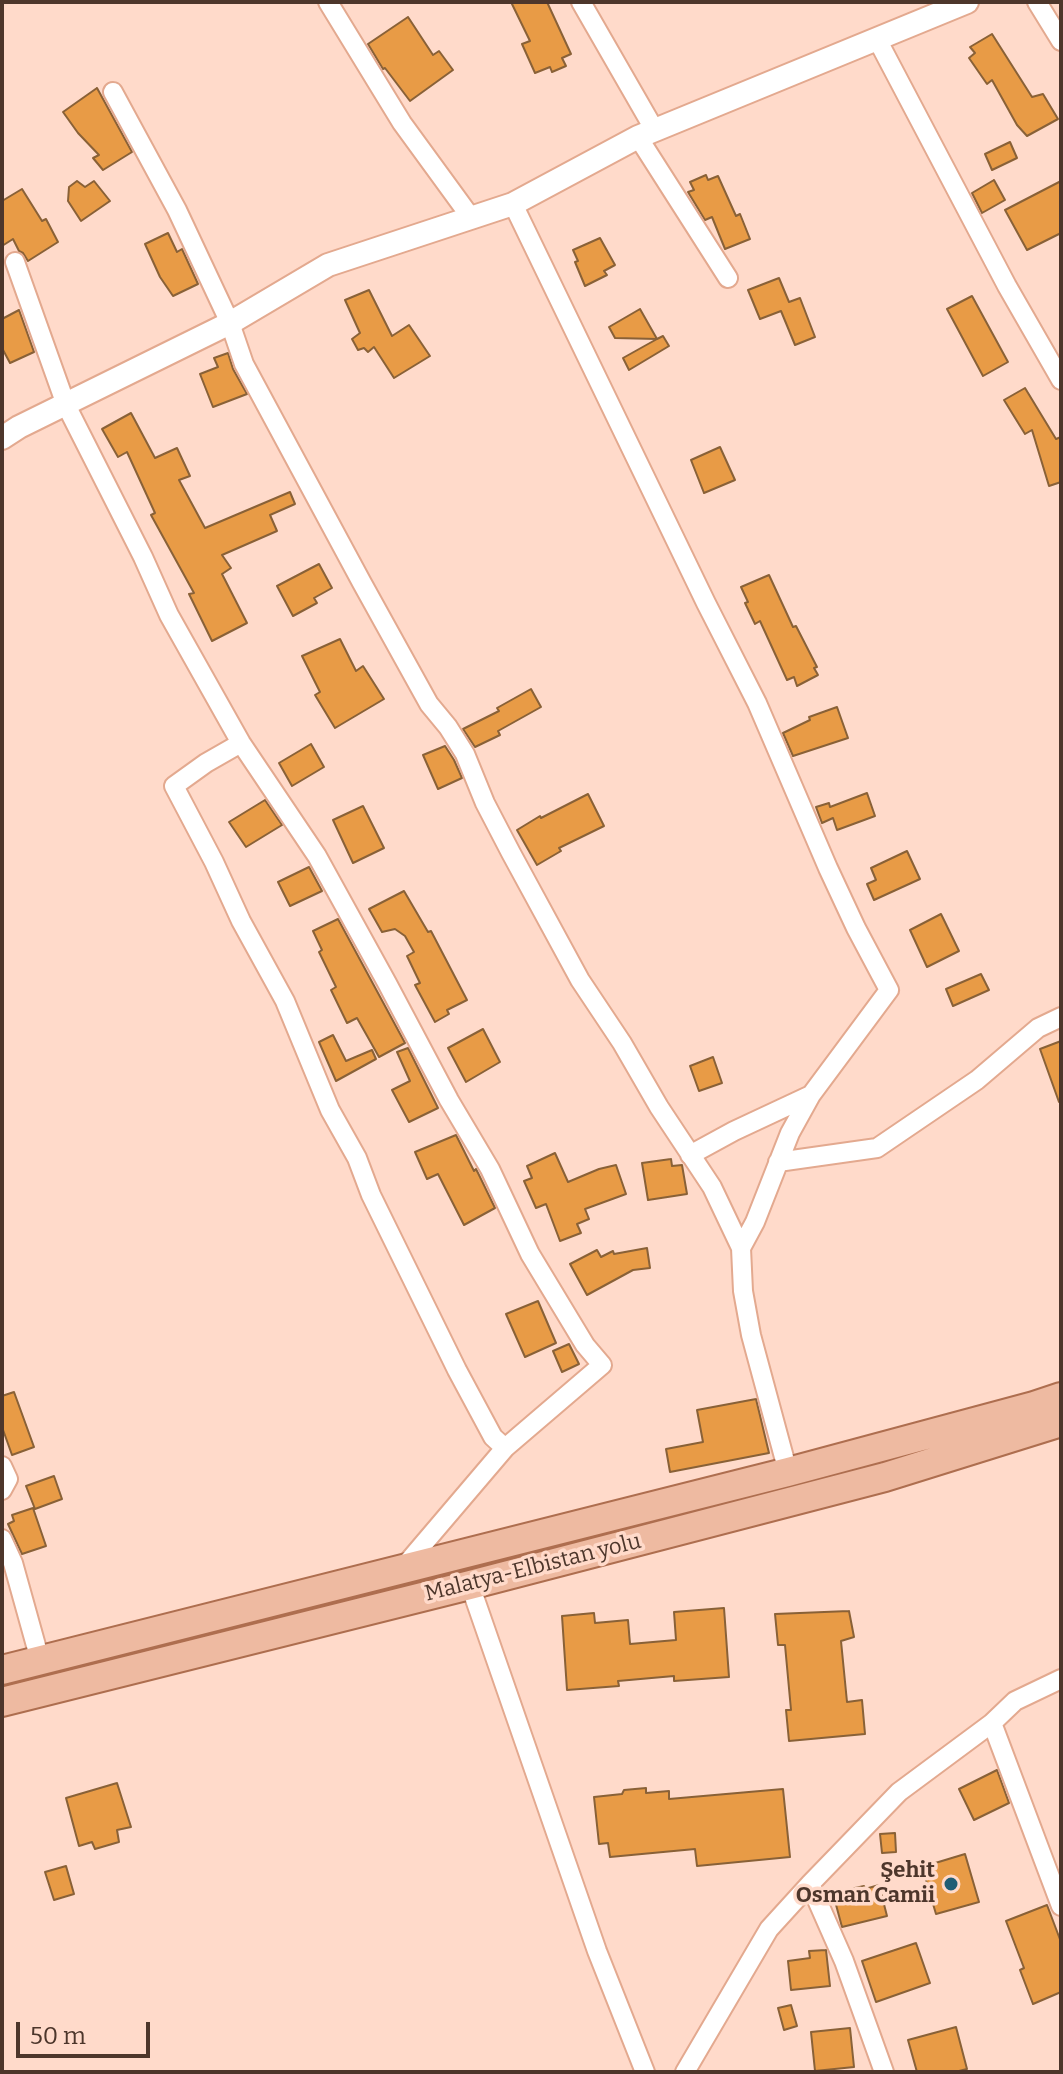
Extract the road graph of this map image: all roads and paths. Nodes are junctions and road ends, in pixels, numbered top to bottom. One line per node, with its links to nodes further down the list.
1 (328, 2): 10 (street)
2 (581, 2): 8 (street)
3 (967, 2): 5 (street)
4 (1037, 2): 6 (street)
5 (877, 39): 8 (street); 14 (street)
6 (1061, 41)
7 (113, 92): 13 (street)
8 (645, 135): 9 (street); 12 (street)
9 (513, 204): 10 (street); 19 (street)
10 (472, 219): 13 (street)
11 (15, 262): 15 (street)
12 (728, 278)
13 (230, 323): 15 (street); 20 (street)
14 (1061, 380)
15 (66, 405): 16 (street); 17 (street)
16 (2, 438)
17 (241, 743): 25 (street); 25 (street)
18 (1061, 1017): 21 (street)
19 (811, 1095): 20 (street); 21 (street)
20 (690, 1155): 22 (street)
21 (778, 1162): 22 (street)
22 (741, 1248): 27 (street)
23 (1061, 1397): 27 (main road, Malatya-Elbistan yolu)
24 (1061, 1422): 31 (main road, Malatya-Elbistan yolu)
25 (505, 1448): 30 (street)
26 (2, 1466): 28 (street)
27 (788, 1472): 30 (main road, Malatya-Elbistan yolu)
28 (2, 1490)
29 (2, 1539): 32 (street)
30 (402, 1569): 32 (main road, Malatya-Elbistan yolu)
31 (470, 1585): 35 (main road, Malatya-Elbistan yolu); 39 (street)
32 (40, 1660): 33 (main road, Malatya-Elbistan yolu)
33 (2, 1670)
34 (1061, 1679): 36 (street)
35 (2, 1702)
36 (992, 1723): 37 (street); 38 (street)
37 (810, 1884): 40 (street); 41 (street)
38 (1061, 1906)
39 (645, 2072)
40 (685, 2072)
41 (884, 2072)

